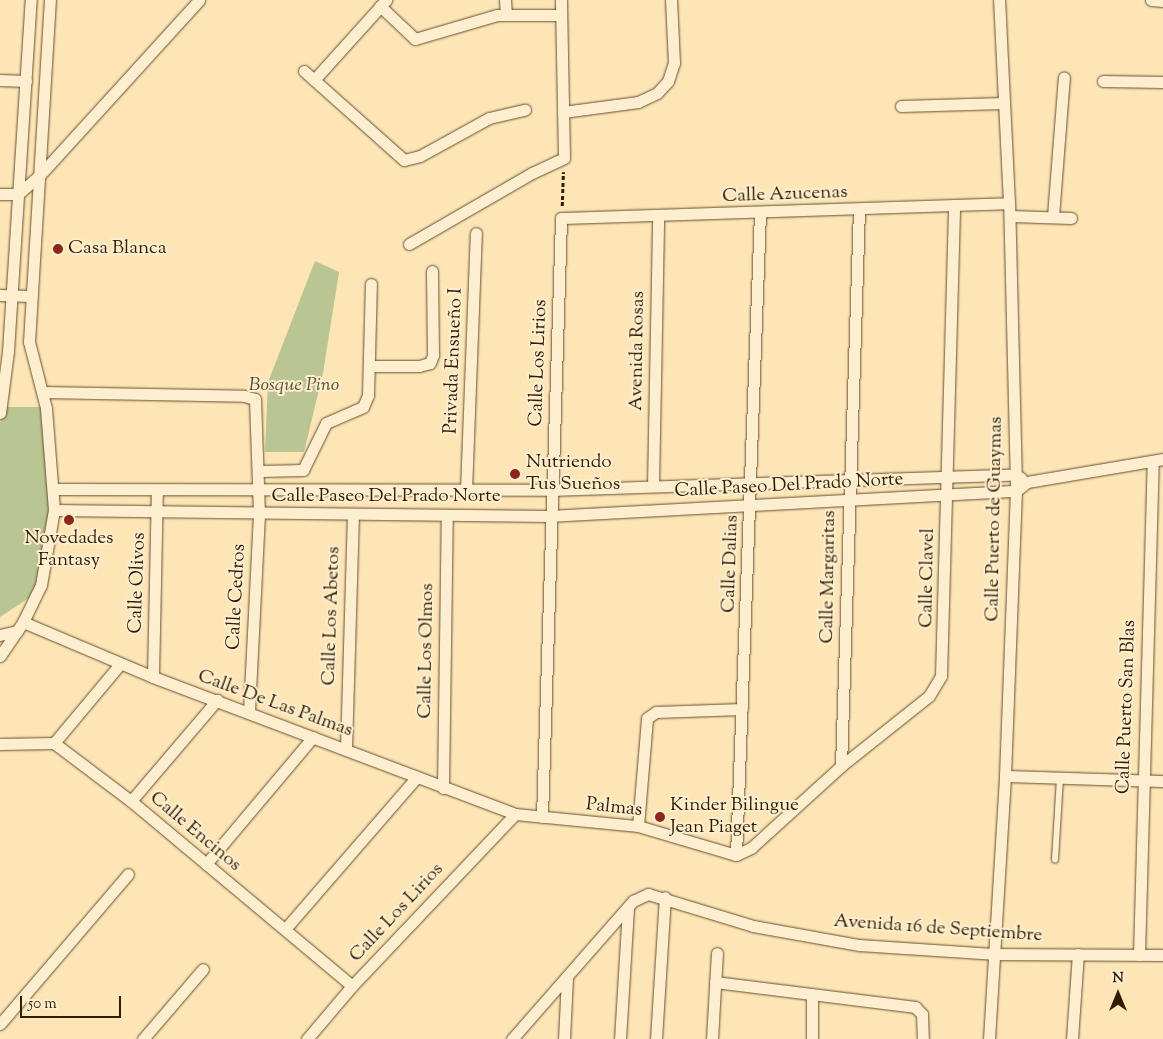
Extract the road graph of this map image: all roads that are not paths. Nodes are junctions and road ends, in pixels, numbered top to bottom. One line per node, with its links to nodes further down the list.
1 (31, 0): 17 (street)
2 (50, 0): 24 (street)
3 (199, 0): 24 (street)
4 (506, 0): 11 (street)
5 (561, 0): 12 (street)
6 (671, 0): 23 (street)
7 (999, 0): 20 (street, Calle Puerto de Guaymas)
8 (1151, 0): 9 (street)
9 (1163, 1)
10 (383, 3): 11 (street); 16 (street)
11 (506, 14): 12 (street)
12 (560, 15): 23 (street)
13 (304, 71): 16 (street)
14 (1064, 78): 33 (street)
15 (0, 80): 17 (street)
16 (314, 80): 22 (street)
17 (26, 81): 26 (street)
18 (1103, 81): 19 (street)
19 (1163, 82)
20 (1003, 103): 21 (street); 27 (street, Calle Puerto de Guaymas)
21 (901, 106)
22 (525, 110)
23 (563, 112): 37 (street)
24 (39, 176): 26 (street); 41 (street)
25 (0, 194): 26 (street)
26 (18, 194): 40 (street)
27 (1009, 203): 28 (street, Calle Azucenas); 32 (street, Calle Puerto de Guaymas)
28 (954, 206): 29 (street, Calle Azucenas); 48 (street, Calle Clavel)
29 (859, 210): 30 (street, Calle Azucenas); 49 (street, Calle Margaritas)
30 (760, 213): 31 (street, Calle Azucenas); 51 (street, Calle Dalias)
31 (658, 216): 34 (street, Calle Azucenas); 52 (street, Avenida Rosas)
32 (1010, 216): 33 (street); 47 (street, Calle Puerto de Guaymas)
33 (1053, 216): 35 (street)
34 (561, 218): 56 (street, Calle Los Lirios)
35 (1071, 218)
36 (476, 233): 55 (street, Privada Ensueño I)
37 (409, 244)
38 (432, 271): 42 (street)
39 (371, 284): 42 (street)
40 (5, 296): 41 (street); 44 (street)
41 (30, 296): 43 (street)
42 (370, 366): 46 (street)
43 (43, 392): 46 (street, Calle Cedros); 53 (street)
44 (0, 413)
45 (1158, 460): 50 (street); 84 (street, Calle Puerto San Blas)
46 (260, 471): 58 (street, Calle Cedros)
47 (1016, 475): 48 (street, Calle Paseo Del Prado Norte); 50 (street); 57 (street, Calle Puerto de Guaymas)
48 (947, 478): 49 (street, Calle Paseo Del Prado Norte); 59 (street, Calle Clavel)
49 (848, 481): 51 (street, Calle Paseo Del Prado Norte); 60 (street, Calle Margaritas)
50 (1027, 482): 57 (street)
51 (751, 483): 52 (street, Calle Paseo Del Prado Norte); 61 (street, Calle Dalias)
52 (653, 486): 56 (street, Calle Paseo Del Prado Norte)
53 (54, 489): 54 (street, Calle Paseo Del Prado Norte); 63 (street)
54 (157, 490): 58 (street, Calle Paseo Del Prado Norte); 62 (street, Calle Olivos)
55 (466, 490): 56 (street, Calle Paseo Del Prado Norte); 58 (street, Calle Paseo Del Prado Norte)
56 (552, 490): 67 (street, Calle Los Lirios)
57 (1016, 490): 59 (street, Calle Paseo Del Prado Norte); 81 (street, Calle Puerto de Guaymas)
58 (257, 491): 64 (street, Calle Cedros)
59 (947, 496): 60 (street, Calle Paseo Del Prado Norte); 80 (street, Calle Clavel)
60 (848, 502): 61 (street, Calle Paseo Del Prado Norte); 80 (street, Calle Margaritas)
61 (750, 505): 67 (street, Calle Paseo Del Prado Norte); 74 (street, Calle Dalias)
62 (158, 509): 63 (street, Calle Paseo Del Prado Norte); 64 (street, Calle Paseo Del Prado Norte); 72 (street, Calle Olivos)
63 (54, 510): 68 (street)
64 (259, 514): 65 (street, Calle Paseo Del Prado Norte); 75 (street, Calle Cedros)
65 (353, 515): 66 (street, Calle Paseo Del Prado Norte); 79 (street, Calle Los Abetos)
66 (447, 515): 67 (street, Calle Paseo Del Prado Norte); 86 (street, Calle Los Olmos)
67 (549, 516): 89 (street, Calle Los Lirios)
68 (21, 626): 69 (street); 70 (street); 71 (street, Calle De Las Palmas)
69 (0, 635)
70 (0, 656)
71 (120, 664): 72 (street, Calle De Las Palmas); 77 (street)
72 (153, 677): 73 (street, Calle De Las Palmas)
73 (217, 700): 75 (street, Calle De Las Palmas); 87 (street)
74 (742, 709): 90 (street); 91 (street, Calle Dalias)
75 (249, 712): 76 (street, Calle De Las Palmas)
76 (313, 737): 79 (street, Calle De Las Palmas); 93 (street)
77 (54, 743): 78 (street); 87 (street, Calle Encinos)
78 (0, 744)
79 (346, 748): 82 (street, Calle De Las Palmas)
80 (842, 766): 91 (street, Calle Clavel)
81 (1005, 776): 83 (street); 99 (street, Calle Puerto de Guaymas)
82 (417, 777): 86 (street, Calle De Las Palmas); 97 (street)
83 (1060, 778): 84 (street); 92 (lane)
84 (1142, 780): 85 (street); 101 (street, Calle Puerto San Blas)
85 (1163, 781)
86 (443, 788): 88 (street, Calle De Las Palmas)
87 (131, 801): 93 (street, Calle Encinos)
88 (515, 814): 89 (street, Palmas); 106 (street, Calle Los Lirios)
89 (542, 817): 90 (street, Palmas)
90 (638, 826): 91 (street, Palmas)
91 (736, 855)
92 (1055, 860)
93 (206, 864): 97 (street, Calle Encinos)
94 (128, 874): 108 (street)
95 (665, 897): 96 (street, Avenida 16 de Septiembre); 99 (street, Avenida 16 de Septiembre); 114 (street)
96 (628, 907): 104 (street, Avenida 16 de Septiembre); 113 (street)
97 (286, 928): 106 (street, Calle Encinos)
98 (717, 953): 105 (street)
99 (993, 954): 100 (street, Avenida 16 de Septiembre); 118 (street, Calle Puerto de Guaymas)
100 (1078, 954): 101 (street, Avenida 16 de Septiembre); 119 (street)
101 (1138, 955): 102 (street, Avenida 16 de Septiembre)
102 (1163, 955)
103 (203, 969): 109 (street)
104 (567, 977): 111 (street, Avenida 16 de Septiembre); 112 (street)
105 (715, 982): 107 (street); 115 (street)
106 (352, 986): 110 (street, Calle Los Lirios)
107 (812, 994): 116 (street); 117 (street)
108 (0, 1024)
109 (143, 1039)
110 (307, 1039)
111 (512, 1039)
112 (564, 1039)
113 (620, 1039)
114 (656, 1039)
115 (712, 1039)
116 (812, 1039)
117 (923, 1039)
118 (988, 1039)
119 (1072, 1039)

